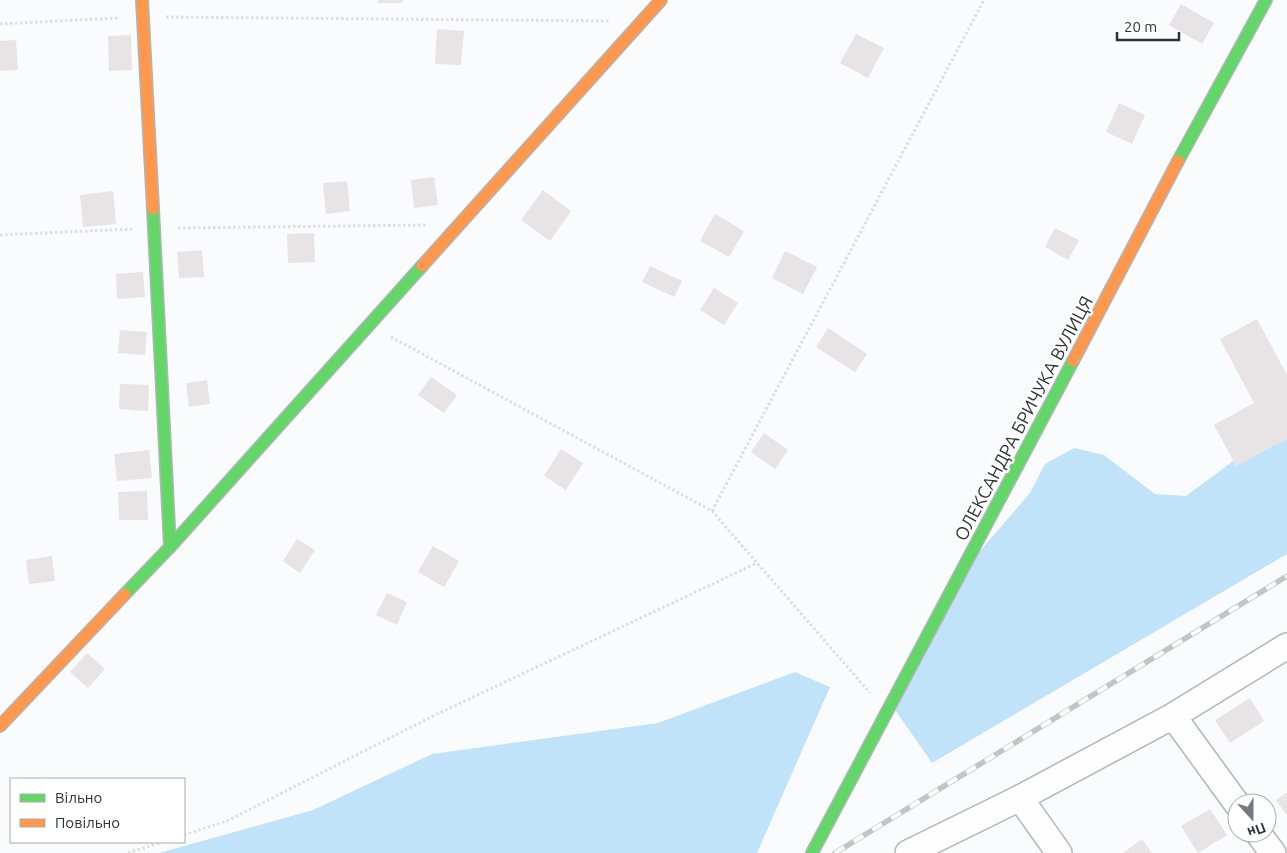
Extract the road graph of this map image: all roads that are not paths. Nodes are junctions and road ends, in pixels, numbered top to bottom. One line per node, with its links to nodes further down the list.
1 (142, 0): 4 (street)
2 (661, 0): 4 (street)
3 (1266, 0): 10 (street, ОЛЕКСАНДРА БРИЧУКА ВУЛИЦЯ)
4 (170, 547): 7 (street)
5 (1287, 646): 6 (street)
6 (1172, 716): 8 (street); 9 (street)
7 (0, 726)
8 (1229, 793)
9 (1020, 798): 11 (street); 12 (street)
10 (812, 853)
11 (908, 853)
12 (1060, 853)

